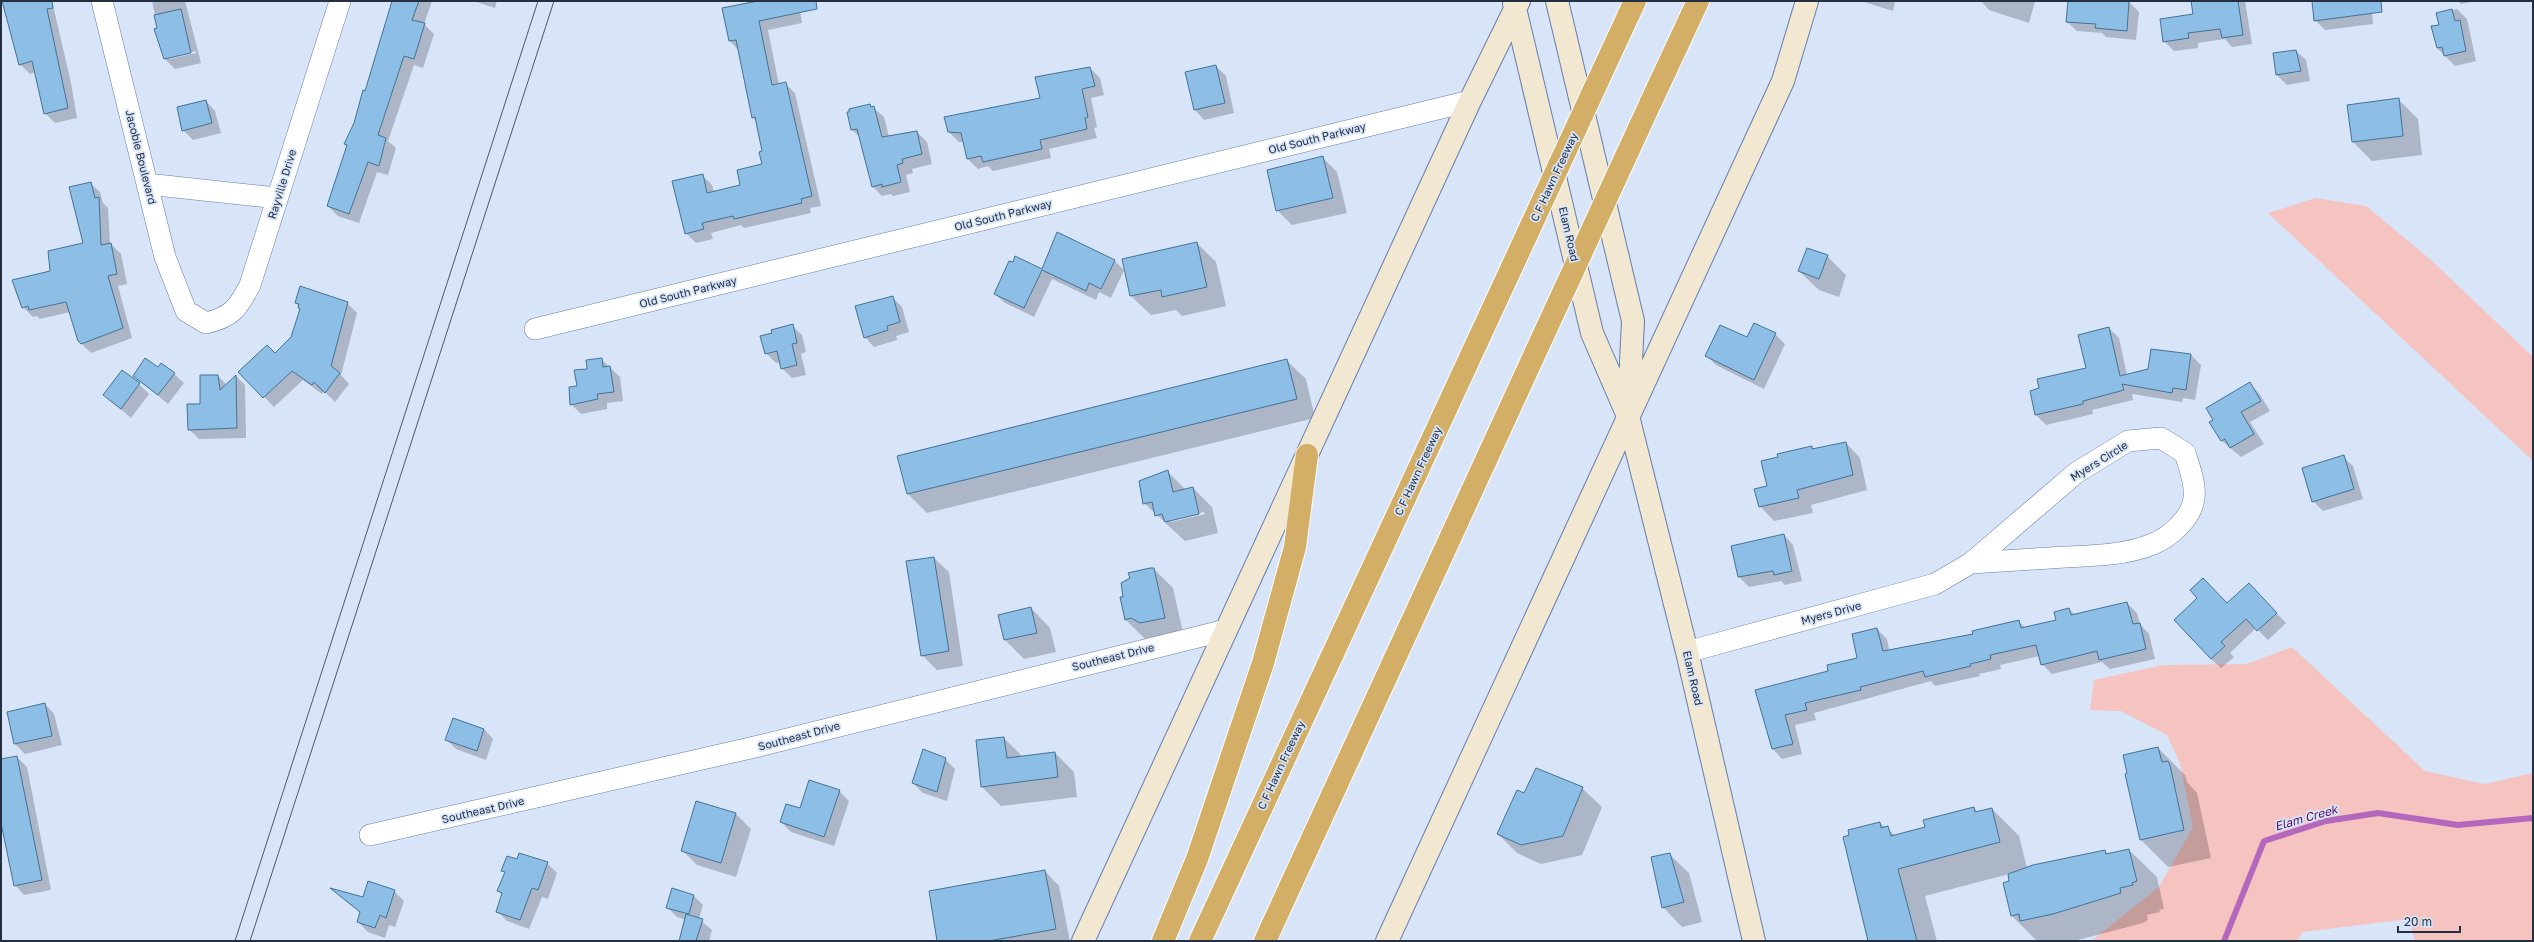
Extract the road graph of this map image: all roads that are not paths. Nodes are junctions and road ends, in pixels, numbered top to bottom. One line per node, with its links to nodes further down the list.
1 (102, 1): 9 (street, Jacobie Boulevard)
2 (340, 1): 10 (street, Rayville Drive)
3 (1557, 1): 13 (main road, Elam Road)
4 (1698, 1): 22 (highway, bridge)
5 (1807, 1): 13 (main road)
6 (1516, 4): 8 (main road); 13 (main road, Elam Road)
7 (1632, 9): 21 (highway, C F Hawn Freeway, bridge)
8 (1470, 101): 12 (street, Old South Parkway); 14 (main road)
9 (147, 184): 10 (street); 11 (street, Jacobie Boulevard)
10 (277, 198): 11 (street, Rayville Drive)
11 (186, 310)
12 (535, 329)
13 (1628, 416): 17 (main road, Elam Road); 23 (main road)
14 (1307, 455): 16 (main road); 20 (highway)
15 (1971, 563): 15 (street, Myers Circle); 17 (street, Myers Drive)
16 (1226, 630): 18 (street, Southeast Drive); 19 (main road)
17 (1687, 652): 24 (main road, Elam Road)
18 (370, 836)
19 (1083, 941)
20 (1163, 941)
21 (1200, 941)
22 (1265, 941)
23 (1387, 941)
24 (1754, 941)

